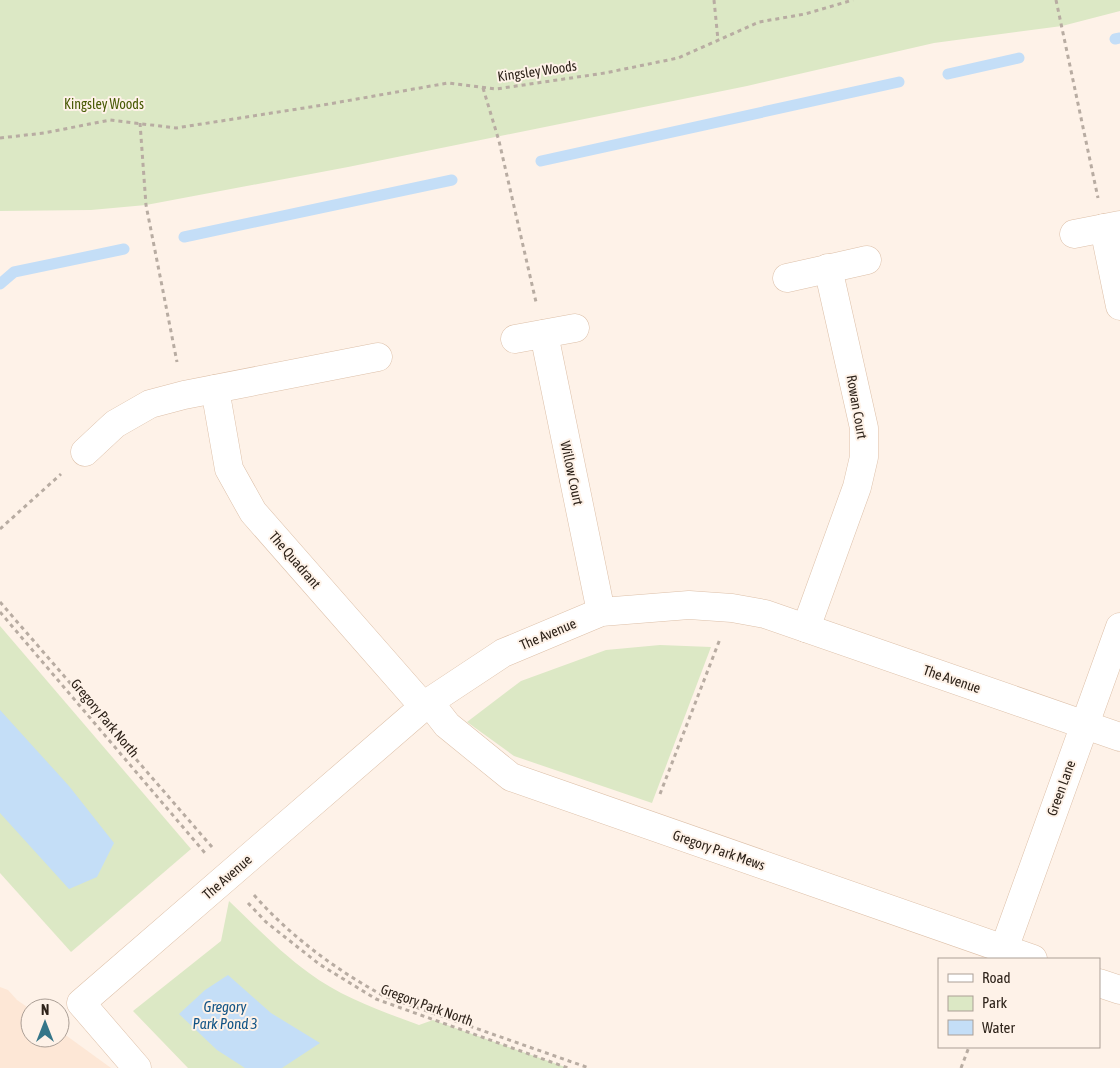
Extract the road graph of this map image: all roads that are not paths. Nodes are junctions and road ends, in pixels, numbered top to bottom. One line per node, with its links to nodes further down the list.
1 (1112, 226): 2 (street); 6 (street)
2 (1074, 234)
3 (867, 260): 4 (street)
4 (828, 268): 5 (street); 15 (street, Rowan Court)
5 (787, 278)
6 (1120, 306)
7 (574, 328): 8 (street)
8 (544, 334): 9 (street); 13 (street, Willow Court)
9 (515, 339)
10 (378, 357): 11 (street)
11 (215, 389): 12 (street); 16 (street, The Quadrant)
12 (85, 452)
13 (601, 612): 15 (street, The Avenue); 16 (street, The Avenue)
14 (1120, 627): 17 (street, Green Lane)
15 (806, 628): 17 (street, The Avenue)
16 (426, 705): 19 (street, Gregory Park Mews); 23 (street, The Avenue)
17 (1084, 725): 18 (street, The Avenue); 19 (street, Green Lane)
18 (1120, 738)
19 (1004, 949): 20 (street, Gregory Park Mews)
20 (1030, 958)
21 (1100, 983): 22 (street)
22 (1120, 990)
23 (137, 1068)

